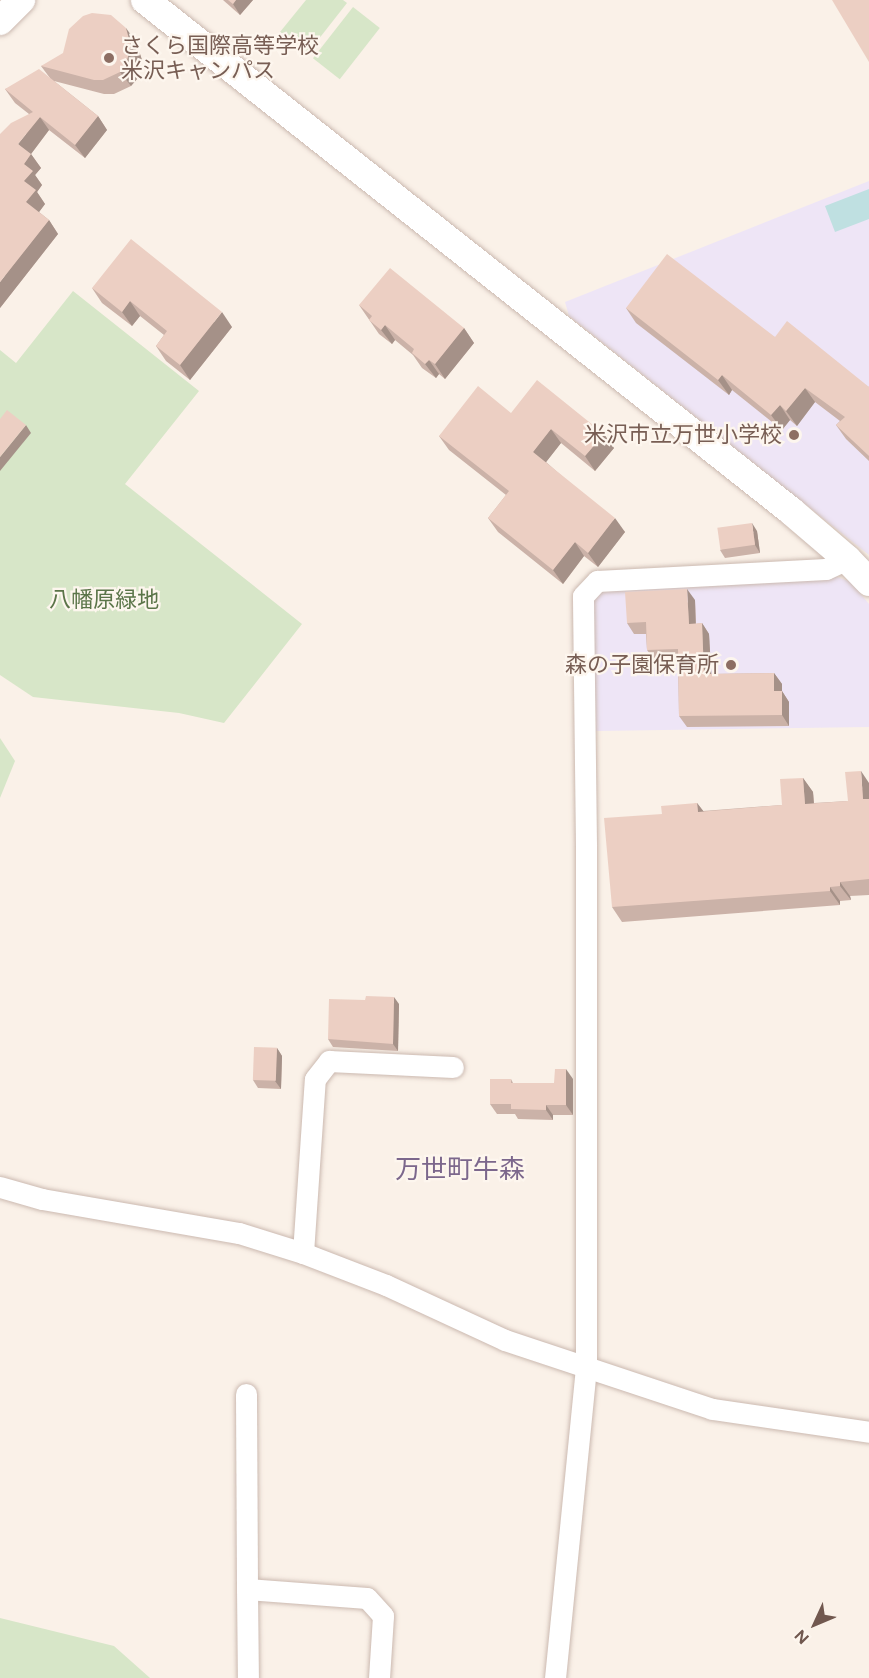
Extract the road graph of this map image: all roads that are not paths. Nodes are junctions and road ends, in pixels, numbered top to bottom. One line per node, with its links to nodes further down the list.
1 (21, 0): 3 (street)
2 (145, 0): 4 (street)
3 (0, 21)
4 (847, 559): 5 (street); 9 (street)
5 (869, 582)
6 (453, 1067): 8 (street)
7 (0, 1187): 8 (street)
8 (303, 1253): 9 (street)
9 (586, 1367): 11 (street); 15 (street)
10 (246, 1394): 12 (street)
11 (869, 1432)
12 (247, 1589): 13 (street); 14 (street)
13 (248, 1678)
14 (379, 1678)
15 (555, 1678)

